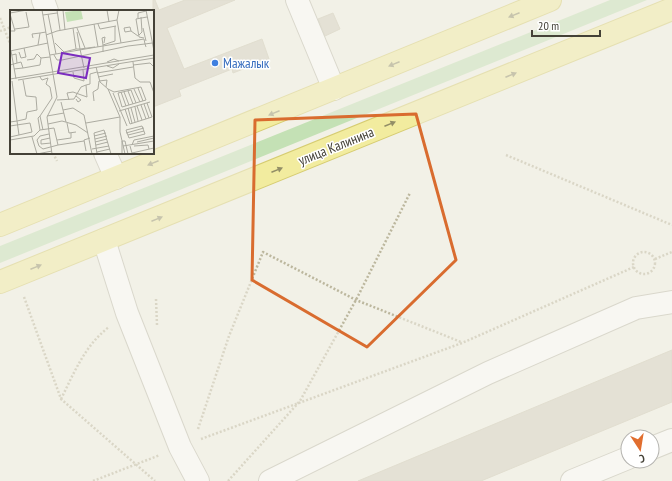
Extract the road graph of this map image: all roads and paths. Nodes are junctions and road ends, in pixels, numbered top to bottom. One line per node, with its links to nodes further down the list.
1 (43, 0): 5 (lane)
2 (297, 0): 11 (lane)
3 (550, 0): 11 (main road, one-way to 11)
4 (672, 9): 20 (main road, улица Калинина, one-way to 4)
5 (46, 10)
6 (0, 18): 8 (path)
7 (10, 27): 8 (path)
8 (4, 29): 9 (path); 10 (path)
9 (0, 31)
10 (10, 44)
11 (334, 89): 16 (main road, one-way to 16)
12 (54, 154): 15 (path)
13 (105, 154): 16 (lane)
14 (506, 155): 18 (path)
15 (57, 161)
16 (116, 178): 19 (main road)
17 (410, 193): 25 (path)
18 (672, 224)
19 (0, 225)
20 (104, 240): 24 (main road, улица Калинина, one-way to 20); 27 (lane)
21 (672, 252): 22 (path)
22 (655, 259): 23 (path); 23 (path)
23 (634, 267): 28 (path)
24 (8, 278): 29 (path)
25 (356, 300): 28 (path); 30 (path); 33 (path)
26 (672, 302): 41 (lane)
27 (127, 313): 29 (path); 33 (lane)
28 (462, 342): 30 (path)
29 (61, 399): 36 (path)
30 (300, 401): 31 (path); 40 (path)
31 (200, 440)
32 (672, 440): 34 (lane)
33 (188, 441): 36 (path); 39 (lane)
34 (660, 445)
35 (620, 461): 42 (lane)
36 (135, 464): 37 (path); 38 (path)
37 (93, 481)
38 (155, 481)
39 (198, 481)
40 (228, 481)
41 (270, 481)
42 (572, 481)

